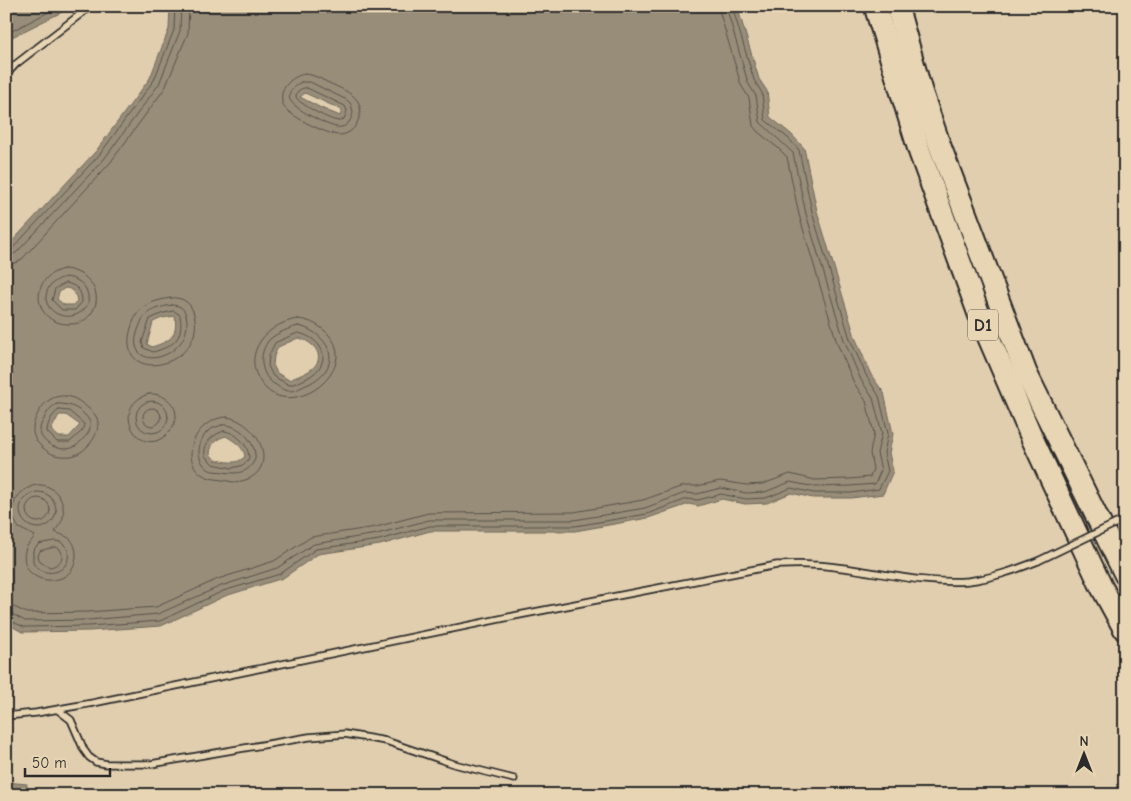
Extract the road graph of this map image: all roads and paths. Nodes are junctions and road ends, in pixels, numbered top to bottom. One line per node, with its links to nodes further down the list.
1 (91, 6): 4 (lane)
2 (874, 6): 7 (highway, D1)
3 (897, 6): 6 (highway, D1)
4 (6, 75)
5 (1125, 519): 8 (lane, bridge)
6 (1125, 574)
7 (1125, 630)
8 (58, 710): 9 (lane); 10 (lane)
9 (6, 716)
10 (514, 778)

